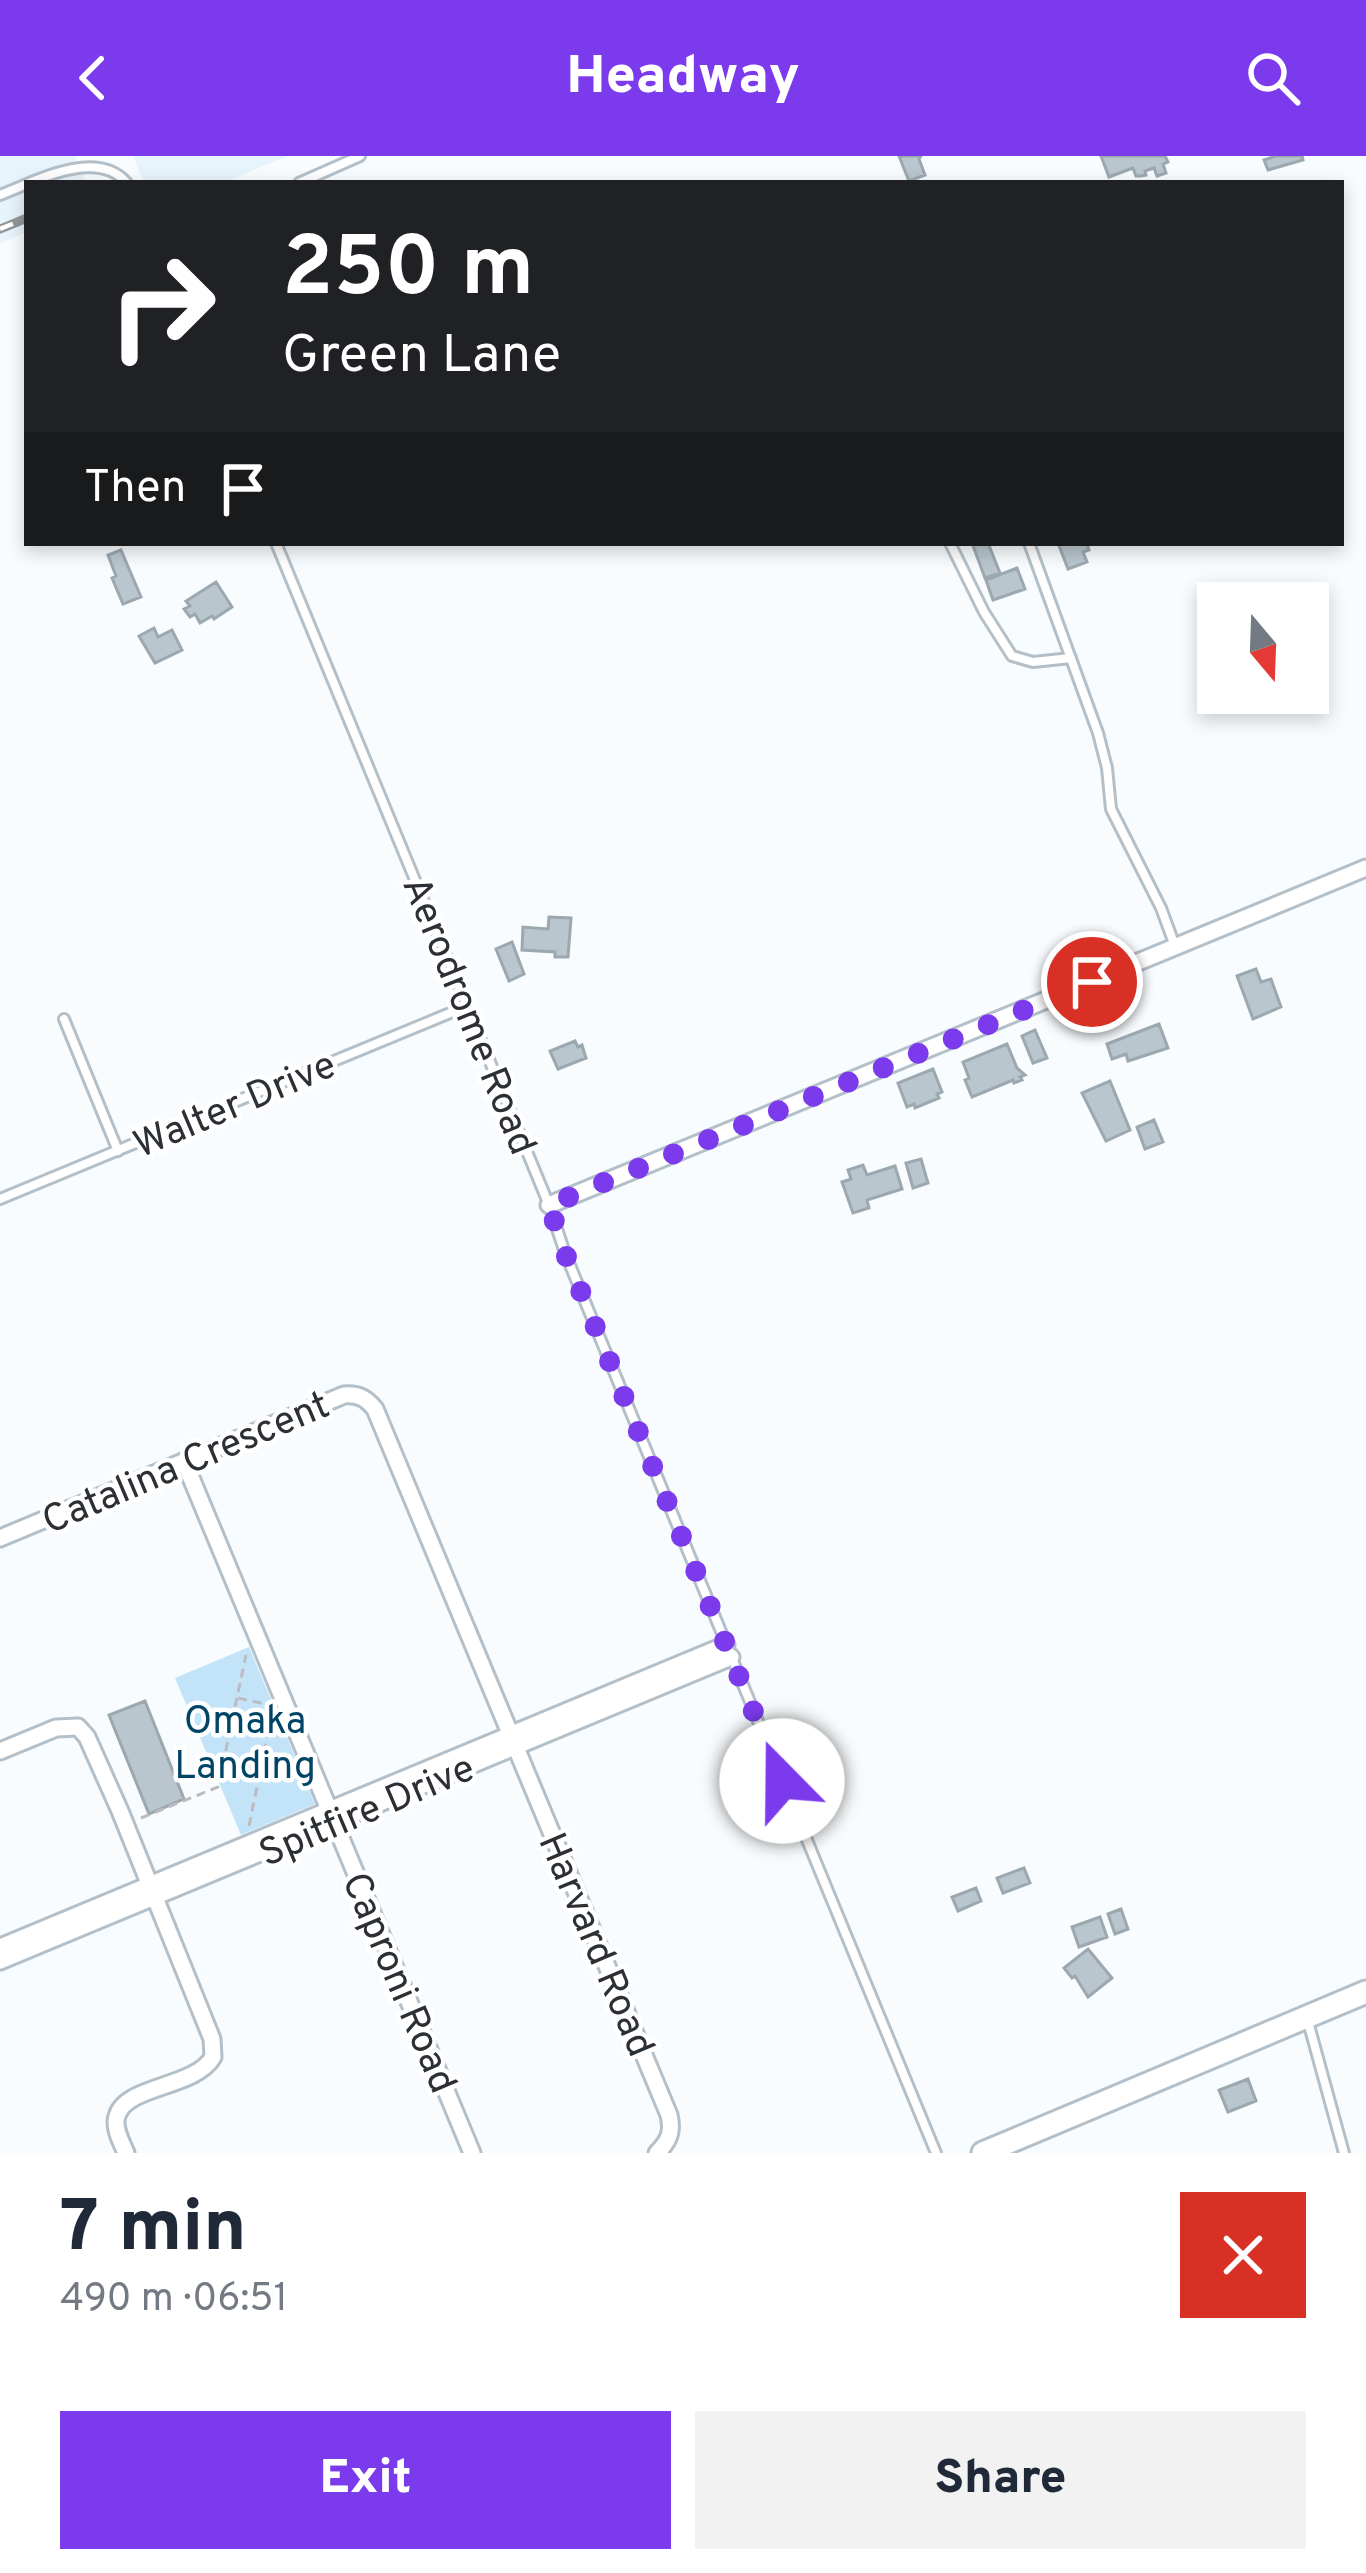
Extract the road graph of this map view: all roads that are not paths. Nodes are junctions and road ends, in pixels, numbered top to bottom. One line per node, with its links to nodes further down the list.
1 (360, 156): 4 (lane)
2 (36, 180): 3 (lane)
3 (125, 180)
4 (303, 180)
5 (277, 546): 11 (lane, Aerodrome Road)
6 (951, 546): 8 (lane)
7 (1031, 546): 8 (lane)
8 (1071, 658): 10 (lane)
9 (1366, 868): 10 (street)
10 (1176, 947): 15 (street)
11 (467, 1006): 13 (lane, Walter Drive); 15 (lane, Aerodrome Road)
12 (64, 1019): 13 (lane)
13 (118, 1151): 14 (lane, Walter Drive)
14 (0, 1199)
15 (549, 1205): 18 (lane, Aerodrome Road)
16 (184, 1461): 17 (street, Catalina Crescent); 19 (street, Catalina Crescent); 21 (street, Caproni Road)
17 (0, 1538)
18 (729, 1651): 19 (street, Spitfire Drive); 30 (lane, Aerodrome Road)
19 (513, 1740): 21 (street, Spitfire Drive); 29 (street, Harvard Road)
20 (0, 1751): 22 (street)
21 (332, 1816): 22 (street, Spitfire Drive); 28 (street, Caproni Road)
22 (152, 1891): 23 (street, Spitfire Drive); 24 (street, Spitfire Drive); 27 (street)
23 (0, 1947)
24 (0, 1961)
25 (1366, 1992): 26 (street)
26 (1307, 2016): 31 (street); 32 (lane)
27 (127, 2153)
28 (472, 2153)
29 (656, 2153)
30 (936, 2153)
31 (983, 2153)
32 (1344, 2153)

